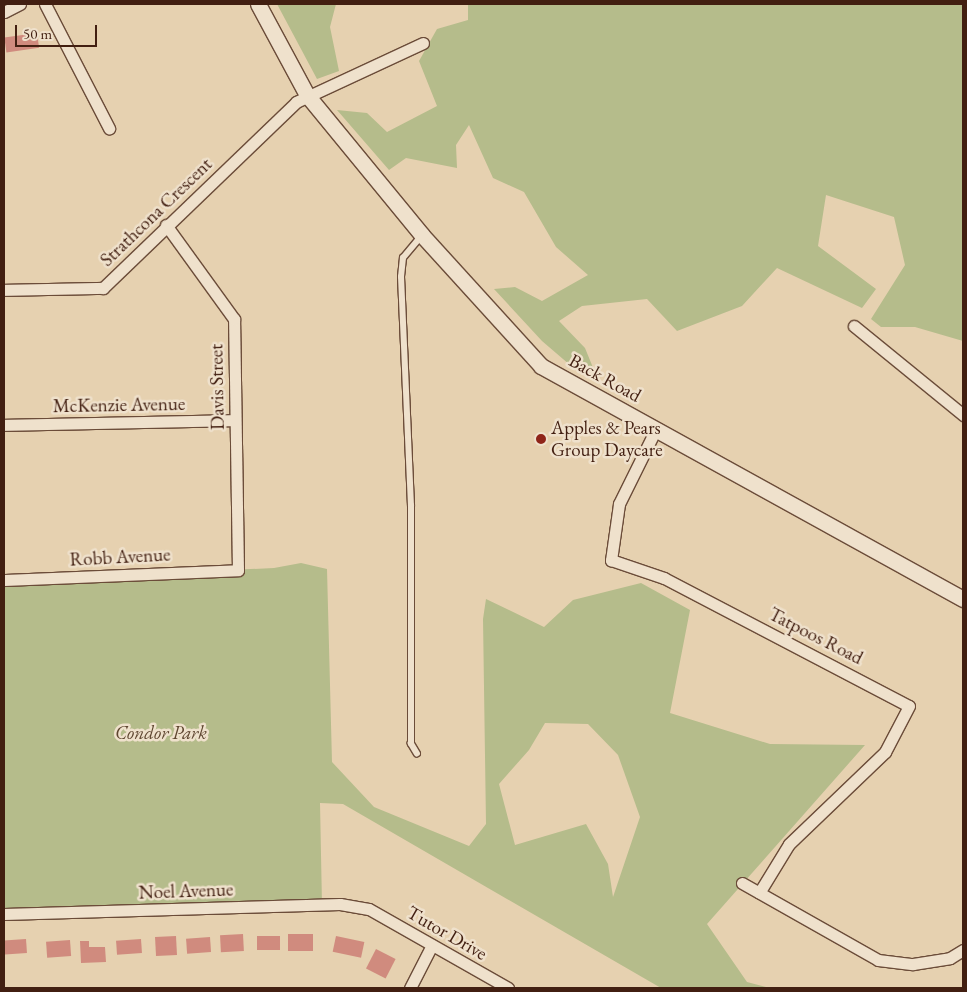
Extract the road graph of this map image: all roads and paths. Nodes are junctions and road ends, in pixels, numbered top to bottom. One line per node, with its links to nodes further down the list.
1 (20, 4): 4 (street)
2 (44, 4): 7 (street)
3 (258, 4): 6 (street, Back Road)
4 (4, 12)
5 (423, 43): 6 (street, Strathcona Crescent)
6 (307, 95): 8 (street, Strathcona Crescent); 9 (street, Back Road)
7 (109, 128)
8 (166, 226): 10 (street, Strathcona Crescent); 13 (street, Davis Street)
9 (422, 235): 15 (street, Back Road); 19 (lane)
10 (4, 290)
11 (854, 326): 12 (street)
12 (963, 415)
13 (235, 420): 14 (street, McKenzie Avenue); 16 (street, Davis Street)
14 (4, 425)
15 (656, 430): 18 (street, Back Road); 21 (street, Tatpoos Road)
16 (238, 570): 17 (street, Robb Avenue)
17 (4, 580)
18 (963, 599)
19 (417, 754)
20 (742, 883): 21 (street)
21 (759, 893): 25 (street)
22 (369, 909): 23 (street, Noel Avenue); 24 (street, Tutor Drive)
23 (4, 914)
24 (432, 945): 26 (street); 27 (street, Tutor Drive)
25 (963, 950)
26 (410, 988)
27 (508, 988)

